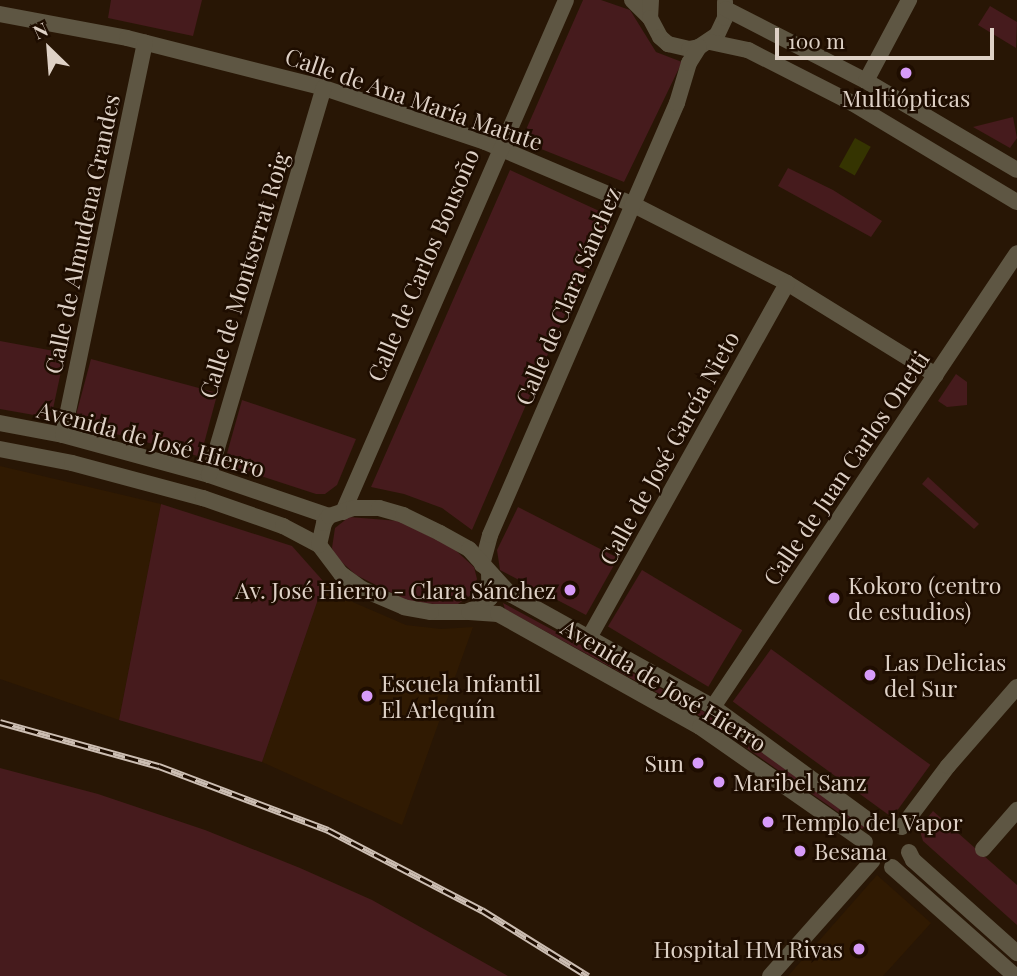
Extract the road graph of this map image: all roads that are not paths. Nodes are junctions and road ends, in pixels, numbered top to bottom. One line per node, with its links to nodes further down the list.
1 (566, 0): 12 (street, Calle de Carlos Bousoño)
2 (632, 0): 7 (street)
3 (651, 0): 7 (street)
4 (909, 0): 10 (street)
5 (725, 4): 9 (street, Calle de Clara Sánchez); 10 (street)
6 (0, 14): 8 (street, Calle de Ana María Matute)
7 (650, 18): 9 (street)
8 (145, 42): 11 (street, Calle de Ana María Matute); 20 (street, Calle de Almudena Grandes)
9 (705, 45): 14 (street); 15 (street, Calle de Clara Sánchez)
10 (866, 81): 13 (street)
11 (324, 88): 12 (street, Calle de Ana María Matute); 22 (street, Calle de Montserrat Roig)
12 (499, 148): 15 (street, Calle de Ana María Matute); 23 (street, Calle de Carlos Bousoño)
13 (1017, 170)
14 (1017, 202)
15 (632, 204): 17 (street, Calle de Ana María Matute); 25 (street, Calle de Clara Sánchez)
16 (1017, 253): 18 (street, Calle de Juan Carlos Onetti)
17 (787, 282): 18 (street, Calle de Ana María Matute); 27 (street, Calle de José García Nieto)
18 (936, 375): 29 (street, Calle de Juan Carlos Onetti)
19 (0, 424): 20 (street, Avenida de José Hierro)
20 (63, 435): 22 (street, Avenida de José Hierro)
21 (0, 449): 24 (street, Avenida de José Hierro)
22 (209, 475): 23 (street, Avenida de José Hierro)
23 (336, 514): 24 (street, Calle de Carlos Bousoño); 25 (street, Avenida de José Hierro)
24 (319, 545): 26 (street, Avenida de José Hierro)
25 (485, 569): 26 (street, Calle de Clara Sánchez); 27 (street, Avenida de José Hierro)
26 (466, 612): 33 (street, Avenida de José Hierro)
27 (590, 636): 29 (street, Avenida de José Hierro)
28 (1017, 687): 32 (street)
29 (713, 707): 31 (street, Avenida de José Hierro)
30 (1017, 810): 34 (street)
31 (875, 825): 32 (street); 33 (street)
32 (902, 827): 35 (street)
33 (865, 842): 36 (street)
34 (983, 849)
35 (909, 852): 37 (street); 38 (street)
36 (872, 861): 37 (street); 39 (street)
37 (892, 867): 40 (street)
38 (1017, 953)
39 (770, 976)
40 (1015, 976)

